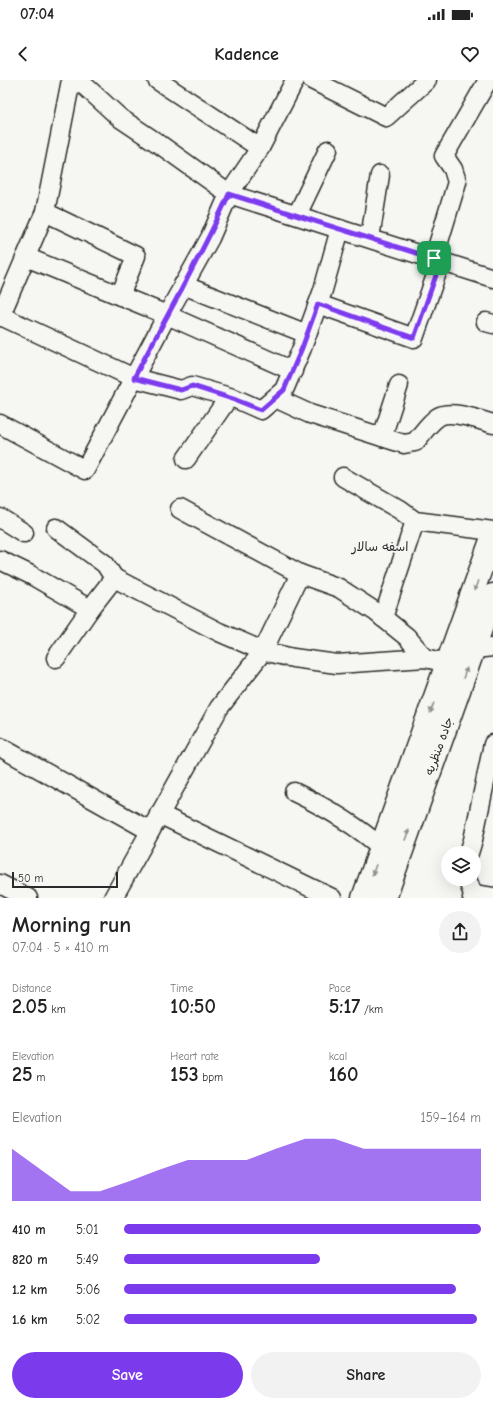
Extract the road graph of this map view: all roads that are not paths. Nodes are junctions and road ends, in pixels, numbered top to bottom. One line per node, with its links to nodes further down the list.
1 (73, 80): 10 (street); 11 (street)
2 (157, 80): 7 (street)
3 (294, 80): 7 (street)
4 (312, 80): 5 (street)
5 (427, 80)
6 (488, 80): 16 (street)
7 (260, 148): 10 (street)
8 (328, 150): 12 (street)
9 (380, 175): 14 (street)
10 (229, 194): 12 (street); 18 (street)
11 (45, 212): 15 (street); 19 (street)
12 (297, 216): 13 (street)
13 (340, 229): 14 (street); 20 (street)
14 (370, 238): 16 (street)
15 (26, 258): 19 (street); 22 (street)
16 (437, 260): 17 (street); 20 (street)
17 (493, 278)
18 (183, 285): 21 (street); 23 (street)
19 (120, 296): 21 (street)
20 (318, 304): 23 (street)
21 (167, 315): 24 (street); 25 (street)
22 (0, 317): 25 (street)
23 (307, 334): 24 (street)
24 (293, 371): 28 (street)
25 (134, 378): 27 (street); 30 (street)
26 (399, 385): 31 (street)
27 (229, 397): 28 (street); 32 (street)
28 (275, 398): 31 (street)
29 (493, 424): 31 (street)
30 (2, 428)
31 (382, 437)
32 (186, 459)
33 (343, 477): 36 (street)
34 (180, 509): 42 (street)
35 (0, 518): 39 (street)
36 (415, 521): 38 (street); 46 (street)
37 (56, 528): 43 (street)
38 (493, 531)
39 (24, 533)
40 (493, 535): 51 (main road, one-way to 51)
41 (0, 560): 45 (street)
42 (300, 574): 46 (street); 48 (street)
43 (114, 578): 45 (street); 48 (street)
44 (493, 595): 47 (main road, جاده منظریه)
45 (90, 609): 49 (street)
46 (383, 618): 50 (street)
47 (483, 648): 66 (main road, جاده منظریه, one-way to 47)
48 (263, 651): 50 (street); 55 (street)
49 (56, 658)
50 (425, 658): 51 (street)
51 (448, 663): 58 (main road, one-way to 58)
52 (493, 744): 57 (street)
53 (0, 747): 56 (street)
54 (294, 792): 58 (street)
55 (159, 814): 56 (street); 64 (street)
56 (150, 831): 63 (street)
57 (471, 846)
58 (382, 848): 65 (main road, one-way to 65)
59 (0, 884): 62 (street)
60 (471, 890): 61 (street)
61 (493, 897)
62 (28, 898)
63 (113, 898)
64 (332, 898)
65 (363, 898)
66 (385, 898)

